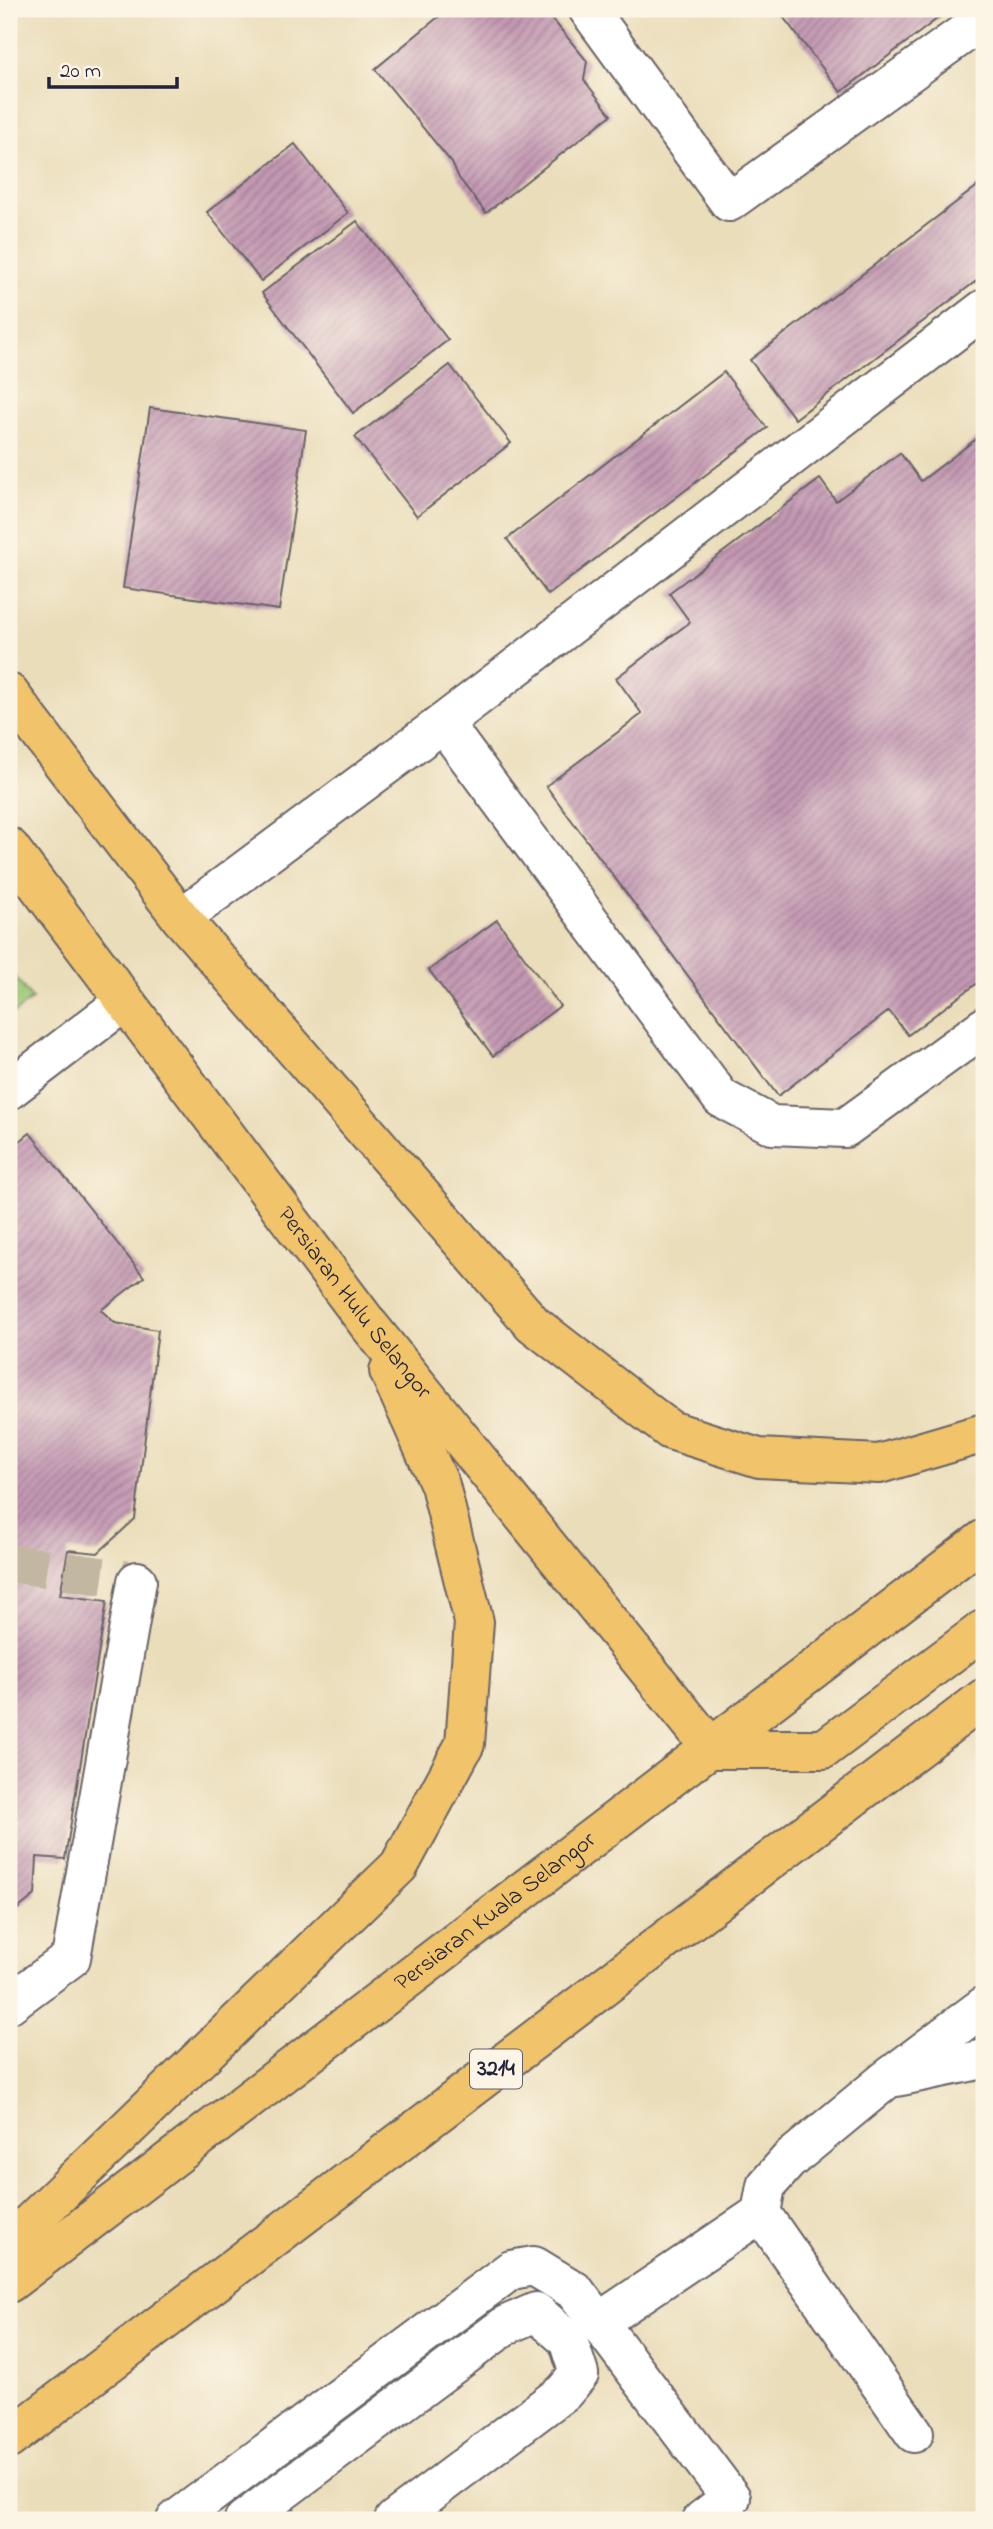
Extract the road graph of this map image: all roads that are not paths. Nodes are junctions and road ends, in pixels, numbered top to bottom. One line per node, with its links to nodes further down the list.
1 (587, 9): 2 (lane)
2 (984, 19)
3 (984, 309): 5 (lane)
4 (9, 694): 7 (main road)
5 (443, 723): 7 (lane); 9 (lane)
6 (9, 846): 8 (main road, Persiaran Hulu Selangor)
7 (181, 918): 12 (main road)
8 (124, 1002): 10 (lane); 11 (main road, Persiaran Hulu Selangor)
9 (984, 1027)
10 (9, 1090)
11 (368, 1324): 17 (main road, Persiaran Hulu Selangor); 23 (main road)
12 (984, 1433)
13 (984, 1539): 17 (main road, Persiaran Kuala Selangor)
14 (137, 1581): 18 (lane)
15 (984, 1629): 17 (main road)
16 (984, 1698): 27 (main road, 3214)
17 (712, 1749): 24 (main road, Persiaran Kuala Selangor)
18 (9, 2004)
19 (984, 2006): 21 (lane)
20 (984, 2059): 21 (lane)
21 (887, 2079): 22 (lane)
22 (761, 2213): 25 (lane); 26 (lane)
23 (9, 2243)
24 (9, 2283)
25 (599, 2322): 28 (lane); 31 (lane)
26 (914, 2433)
27 (9, 2439)
28 (176, 2520)
29 (244, 2520): 30 (lane)
30 (394, 2520)
31 (702, 2520)

